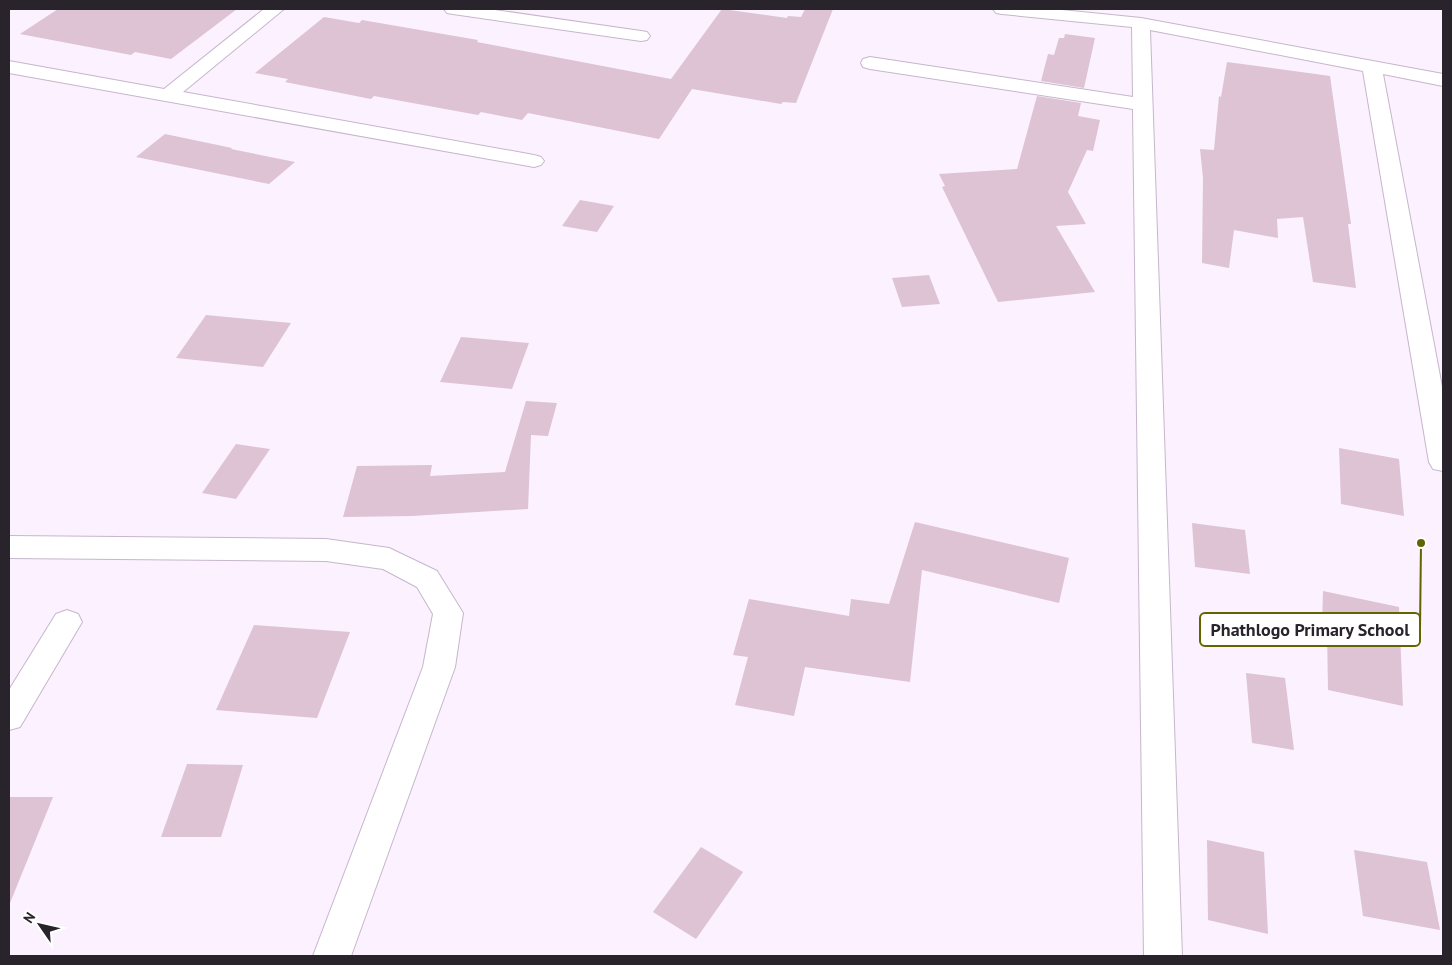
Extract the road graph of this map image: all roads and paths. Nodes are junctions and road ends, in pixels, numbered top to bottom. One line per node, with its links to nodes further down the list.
1 (275, 9): 10 (street)
2 (453, 9): 5 (street)
3 (1002, 9): 4 (street)
4 (1141, 23): 8 (street); 11 (street)
5 (641, 36)
6 (870, 63): 11 (street)
7 (9, 66): 10 (street)
8 (1372, 66): 9 (street); 13 (street)
9 (1443, 80)
10 (167, 96): 12 (street)
11 (1144, 105): 18 (street)
12 (534, 161)
13 (1443, 462)
14 (9, 548): 17 (street)
15 (67, 622): 16 (street)
16 (9, 717)
17 (332, 956)
18 (1163, 956)

